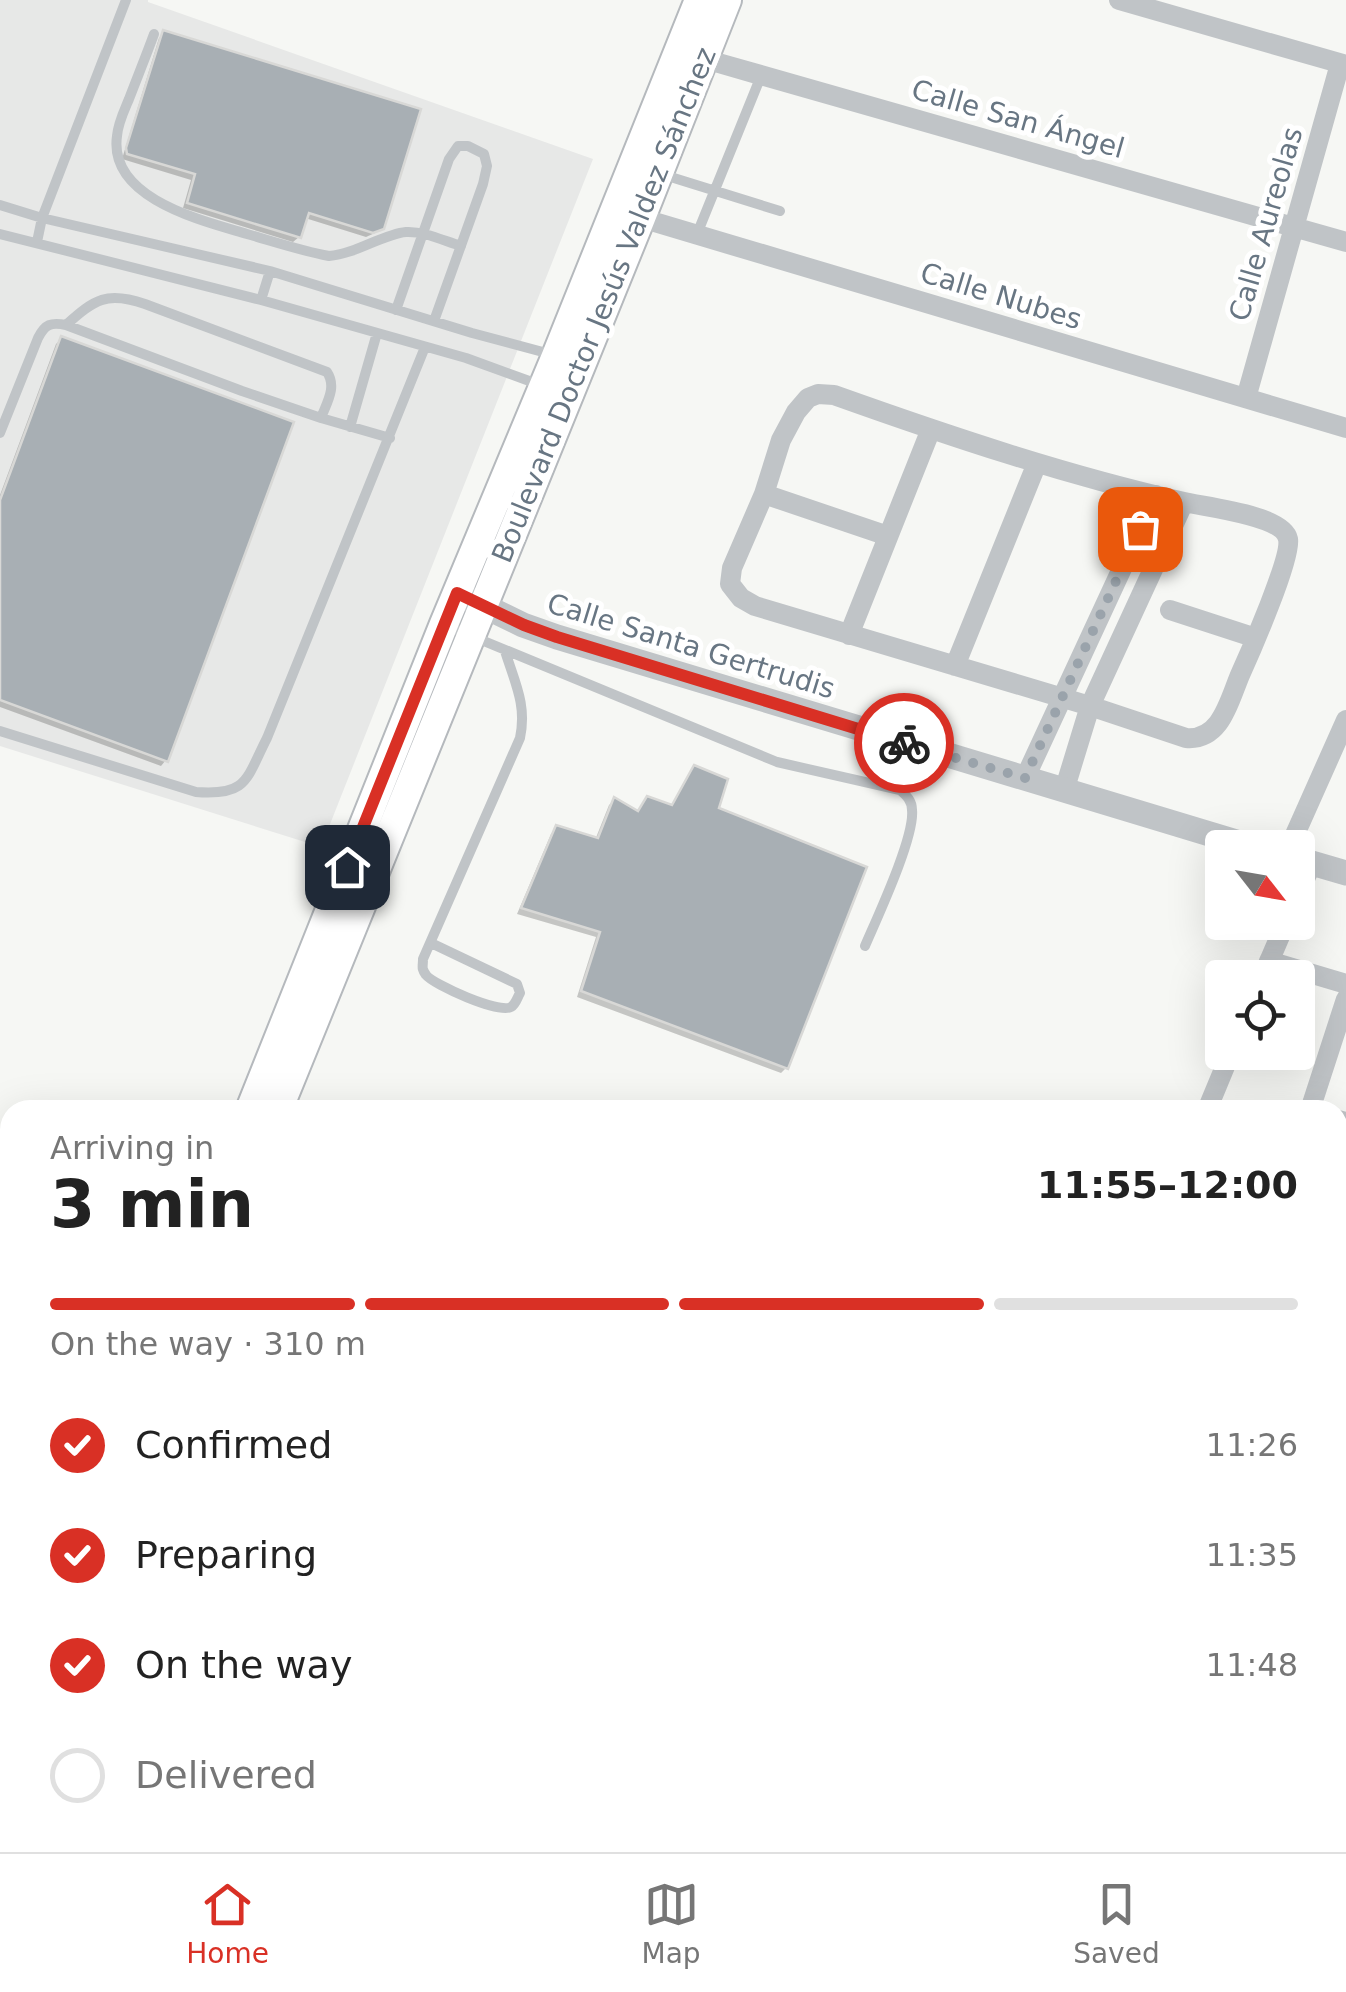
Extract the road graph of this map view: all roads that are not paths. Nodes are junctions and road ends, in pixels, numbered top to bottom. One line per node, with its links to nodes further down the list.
1 (126, 0): 14 (lane)
2 (699, 0): 5 (main road, Boulevard Doctor Jesús Valdez Sánchez)
3 (727, 0): 7 (main road, Boulevard Doctor Jesús Valdez Sánchez)
4 (1119, 0): 8 (street)
5 (686, 33): 7 (street); 30 (main road, Boulevard Doctor Jesús Valdez Sánchez)
6 (154, 34): 18 (lane)
7 (703, 57): 9 (street, Calle San Ángel); 10 (main road, Boulevard Doctor Jesús Valdez Sánchez)
8 (1343, 65): 16 (street, Calle Aureolas)
9 (761, 75): 11 (lane); 16 (street, Calle San Ángel)
10 (658, 173): 11 (lane); 15 (main road, Boulevard Doctor Jesús Valdez Sánchez)
11 (714, 191): 13 (lane); 19 (lane)
12 (0, 205): 14 (lane)
13 (780, 212)
14 (42, 218): 20 (lane); 23 (lane)
15 (640, 218): 19 (street, Calle Nubes); 45 (main road, Boulevard Doctor Jesús Valdez Sánchez)
16 (1294, 227): 21 (street, Calle San Ángel); 32 (street, Calle Aureolas)
17 (0, 234): 20 (lane)
18 (422, 234): 22 (lane); 22 (lane); 25 (lane)
19 (698, 234): 32 (street, Calle Nubes)
20 (36, 242): 24 (lane)
21 (1346, 242)
22 (461, 246): 26 (lane)
23 (270, 270): 24 (lane); 25 (lane)
24 (261, 300): 28 (lane)
25 (396, 310): 26 (lane)
26 (434, 322): 30 (lane)
27 (66, 324): 33 (lane); 33 (lane); 37 (lane)
28 (377, 333): 29 (lane); 34 (lane)
29 (425, 346): 31 (lane); 38 (lane)
30 (556, 356): 31 (main road, Boulevard Doctor Jesús Valdez Sánchez)
31 (544, 386): 44 (main road, Boulevard Doctor Jesús Valdez Sánchez)
32 (1246, 398): 35 (street, Calle Nubes)
33 (321, 418): 34 (lane)
34 (350, 427): 38 (lane)
35 (1346, 428)
36 (931, 429): 39 (street); 40 (street); 43 (street)
37 (0, 434)
38 (390, 438): 55 (lane)
39 (1037, 463): 41 (street); 51 (street)
40 (764, 494): 43 (street); 48 (street)
41 (1156, 495): 42 (street); 52 (street)
42 (1184, 502): 49 (street); 53 (street)
43 (888, 536): 48 (street)
44 (457, 593): 45 (street, Calle Santa Gertrudis); 47 (main road, Boulevard Doctor Jesús Valdez Sánchez)
45 (483, 606): 47 (main road, Boulevard Doctor Jesús Valdez Sánchez); 56 (street, Calle Santa Gertrudis)
46 (1170, 610): 49 (street)
47 (457, 630): 50 (lane); 68 (main road, Boulevard Doctor Jesús Valdez Sánchez); 69 (main road, Boulevard Doctor Jesús Valdez Sánchez)
48 (849, 635): 51 (street)
49 (1256, 638): 53 (street)
50 (505, 651): 62 (lane); 63 (lane)
51 (955, 666): 52 (street)
52 (1062, 698): 53 (street); 56 (street)
53 (1090, 706): 57 (street)
54 (1346, 720): 58 (street)
55 (0, 730)
56 (1025, 778): 57 (street, Calle Santa Gertrudis)
57 (1064, 791): 59 (street, Calle Santa Gertrudis)
58 (1297, 830)
59 (1205, 833)
60 (1315, 864): 61 (street)
61 (1346, 874)
62 (431, 943): 62 (lane)
63 (865, 946)
64 (1315, 978): 65 (street)
65 (1346, 984)
66 (1346, 1000): 71 (street)
67 (1224, 1070): 70 (street)
68 (254, 1100)
69 (282, 1100)
70 (1211, 1100)
71 (1313, 1100)

